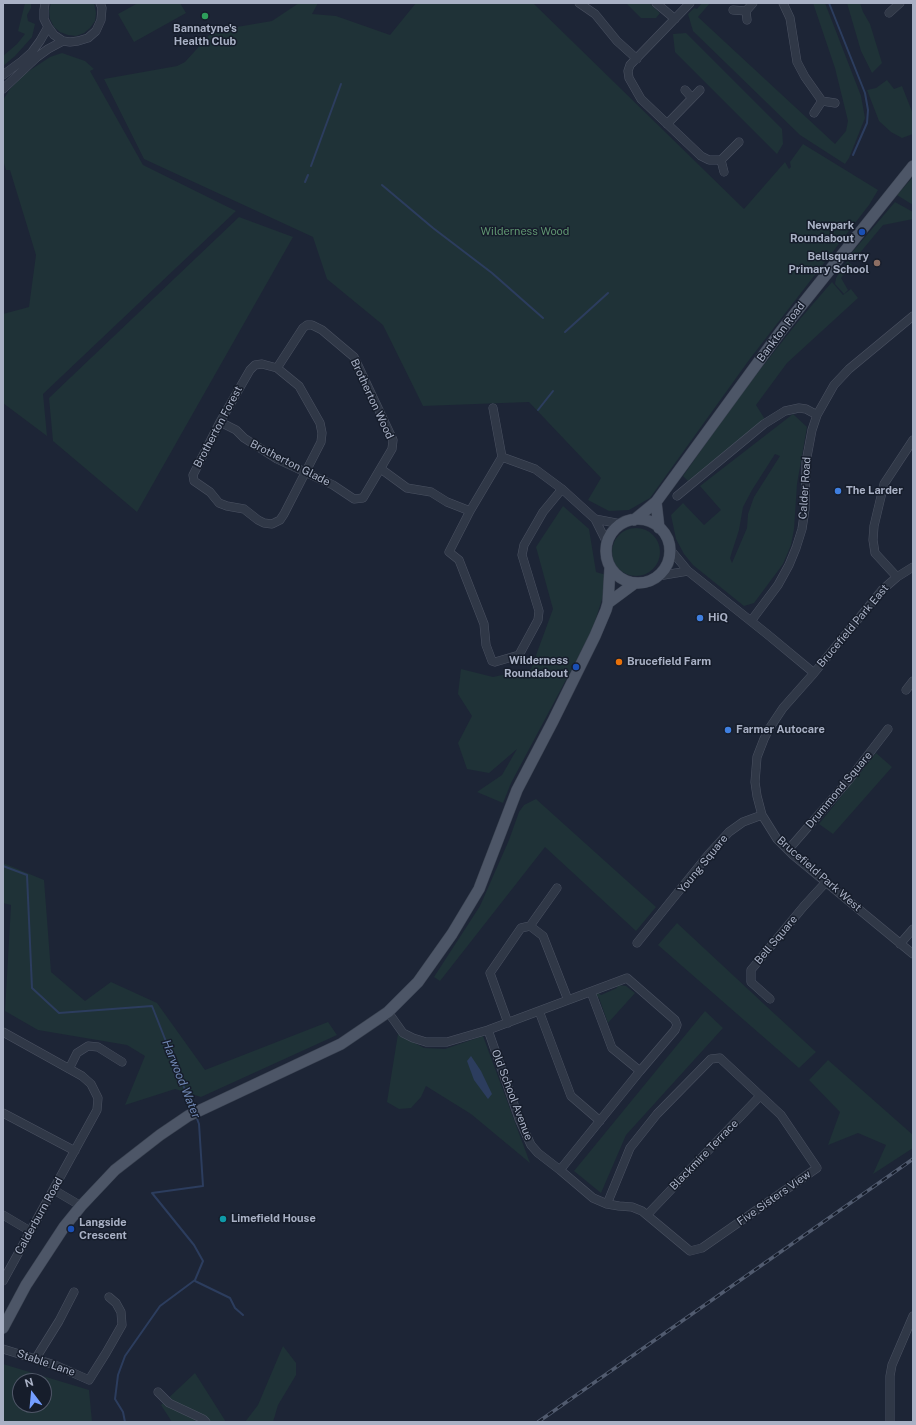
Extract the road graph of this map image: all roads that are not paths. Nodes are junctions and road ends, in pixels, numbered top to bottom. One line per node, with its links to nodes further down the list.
1 (46, 3): 14 (street)
2 (579, 3): 16 (street)
3 (656, 3): 12 (street)
4 (690, 3): 12 (street)
5 (753, 3): 10 (street)
6 (783, 3): 22 (street)
7 (898, 3): 11 (street)
8 (103, 5): 15 (street)
9 (733, 10): 10 (street)
10 (746, 11): 13 (street)
11 (889, 13)
12 (675, 19): 16 (street)
13 (747, 20)
14 (48, 27): 15 (street); 17 (street)
15 (63, 41): 18 (street)
16 (637, 59): 25 (street)
17 (3, 75)
18 (3, 89)
19 (685, 90): 21 (street)
20 (700, 90): 21 (street)
21 (692, 98): 25 (street)
22 (822, 102): 23 (street); 24 (street)
23 (834, 103)
24 (814, 114)
25 (667, 124): 27 (street)
26 (739, 142): 27 (street)
27 (721, 160): 29 (street)
28 (913, 166): 42 (main road, Bankton Road)
29 (724, 172)
30 (913, 316): 33 (street, Calder Road)
31 (277, 368): 34 (street, Brotherton Forest); 37 (street, Brotherton Wood); 38 (street)
32 (494, 408): 36 (street)
33 (817, 414): 40 (street); 57 (street, Calder Road)
34 (220, 422): 38 (street, Brotherton Glade); 38 (street, Brotherton Forest)
35 (913, 440): 54 (street)
36 (502, 457): 39 (street); 43 (street)
37 (381, 469): 41 (street, Brotherton Wood); 43 (street)
38 (306, 472): 41 (street, Brotherton Glade)
39 (562, 489): 43 (street); 44 (street)
40 (677, 496)
41 (362, 498)
42 (656, 502): 45 (main road, Bankton Road); 47 (main road)
43 (470, 511)
44 (595, 519): 46 (street); 48 (street)
45 (634, 520): 46 (main road); 47 (main road)
46 (622, 524): 48 (main road)
47 (659, 528): 49 (main road)
48 (607, 543): 51 (main road)
49 (670, 548): 52 (street); 53 (main road)
50 (913, 567): 54 (street, Brucefield Park East)
51 (610, 568): 55 (main road); 56 (main road)
52 (688, 571): 53 (street); 57 (street)
53 (658, 576): 55 (main road)
54 (897, 576): 58 (street, Brucefield Park East)
55 (635, 583): 56 (main road)
56 (608, 603): 75 (main road)
57 (751, 620): 58 (street)
58 (814, 673): 62 (street, Brucefield Park West)
59 (913, 681): 60 (street)
60 (906, 690)
61 (888, 729): 63 (street, Drummond Square)
62 (762, 815): 63 (street, Brucefield Park West); 68 (street, Young Square)
63 (788, 850): 64 (street, Brucefield Park West)
64 (826, 882): 69 (street, Brucefield Park West); 72 (street, Bell Square)
65 (557, 888): 66 (street)
66 (530, 926): 73 (street); 76 (street)
67 (913, 928): 69 (street)
68 (637, 943)
69 (900, 944): 70 (street, Brucefield Park West)
70 (913, 954)
71 (591, 992): 73 (street); 81 (street); 81 (street)
72 (770, 999)
73 (568, 1000): 74 (street)
74 (539, 1011): 76 (street); 84 (street)
75 (388, 1012): 77 (street); 90 (main road)
76 (508, 1023): 77 (street)
77 (488, 1030): 86 (street, Old School Avenue)
78 (3, 1032): 80 (street, Calderburn Road)
79 (122, 1062): 80 (street)
80 (69, 1069): 85 (street, Calderburn Road)
81 (640, 1071): 84 (street)
82 (760, 1096): 89 (street, Five Sisters View); 92 (street, Blackmire Terrace); 92 (street, Five Sisters View)
83 (3, 1113): 85 (street)
84 (600, 1121): 86 (street)
85 (74, 1151): 87 (street, Calderburn Road)
86 (560, 1170): 88 (street, Old School Avenue)
87 (54, 1190): 90 (street); 93 (street, Calderburn Road)
88 (593, 1198): 89 (street, Five Sisters View)
89 (607, 1204): 92 (street, Five Sisters View)
90 (81, 1206): 98 (main road)
91 (3, 1215): 93 (street)
92 (647, 1215)
93 (30, 1231): 94 (street, Calderburn Road)
94 (3, 1281)
95 (74, 1292): 100 (street)
96 (109, 1297): 100 (street, Stable Lane)
97 (913, 1316): 103 (street)
98 (3, 1328)
99 (3, 1349): 100 (street, Stable Lane)
100 (36, 1358)
101 (158, 1392): 102 (street)
102 (206, 1422)
103 (890, 1422)

